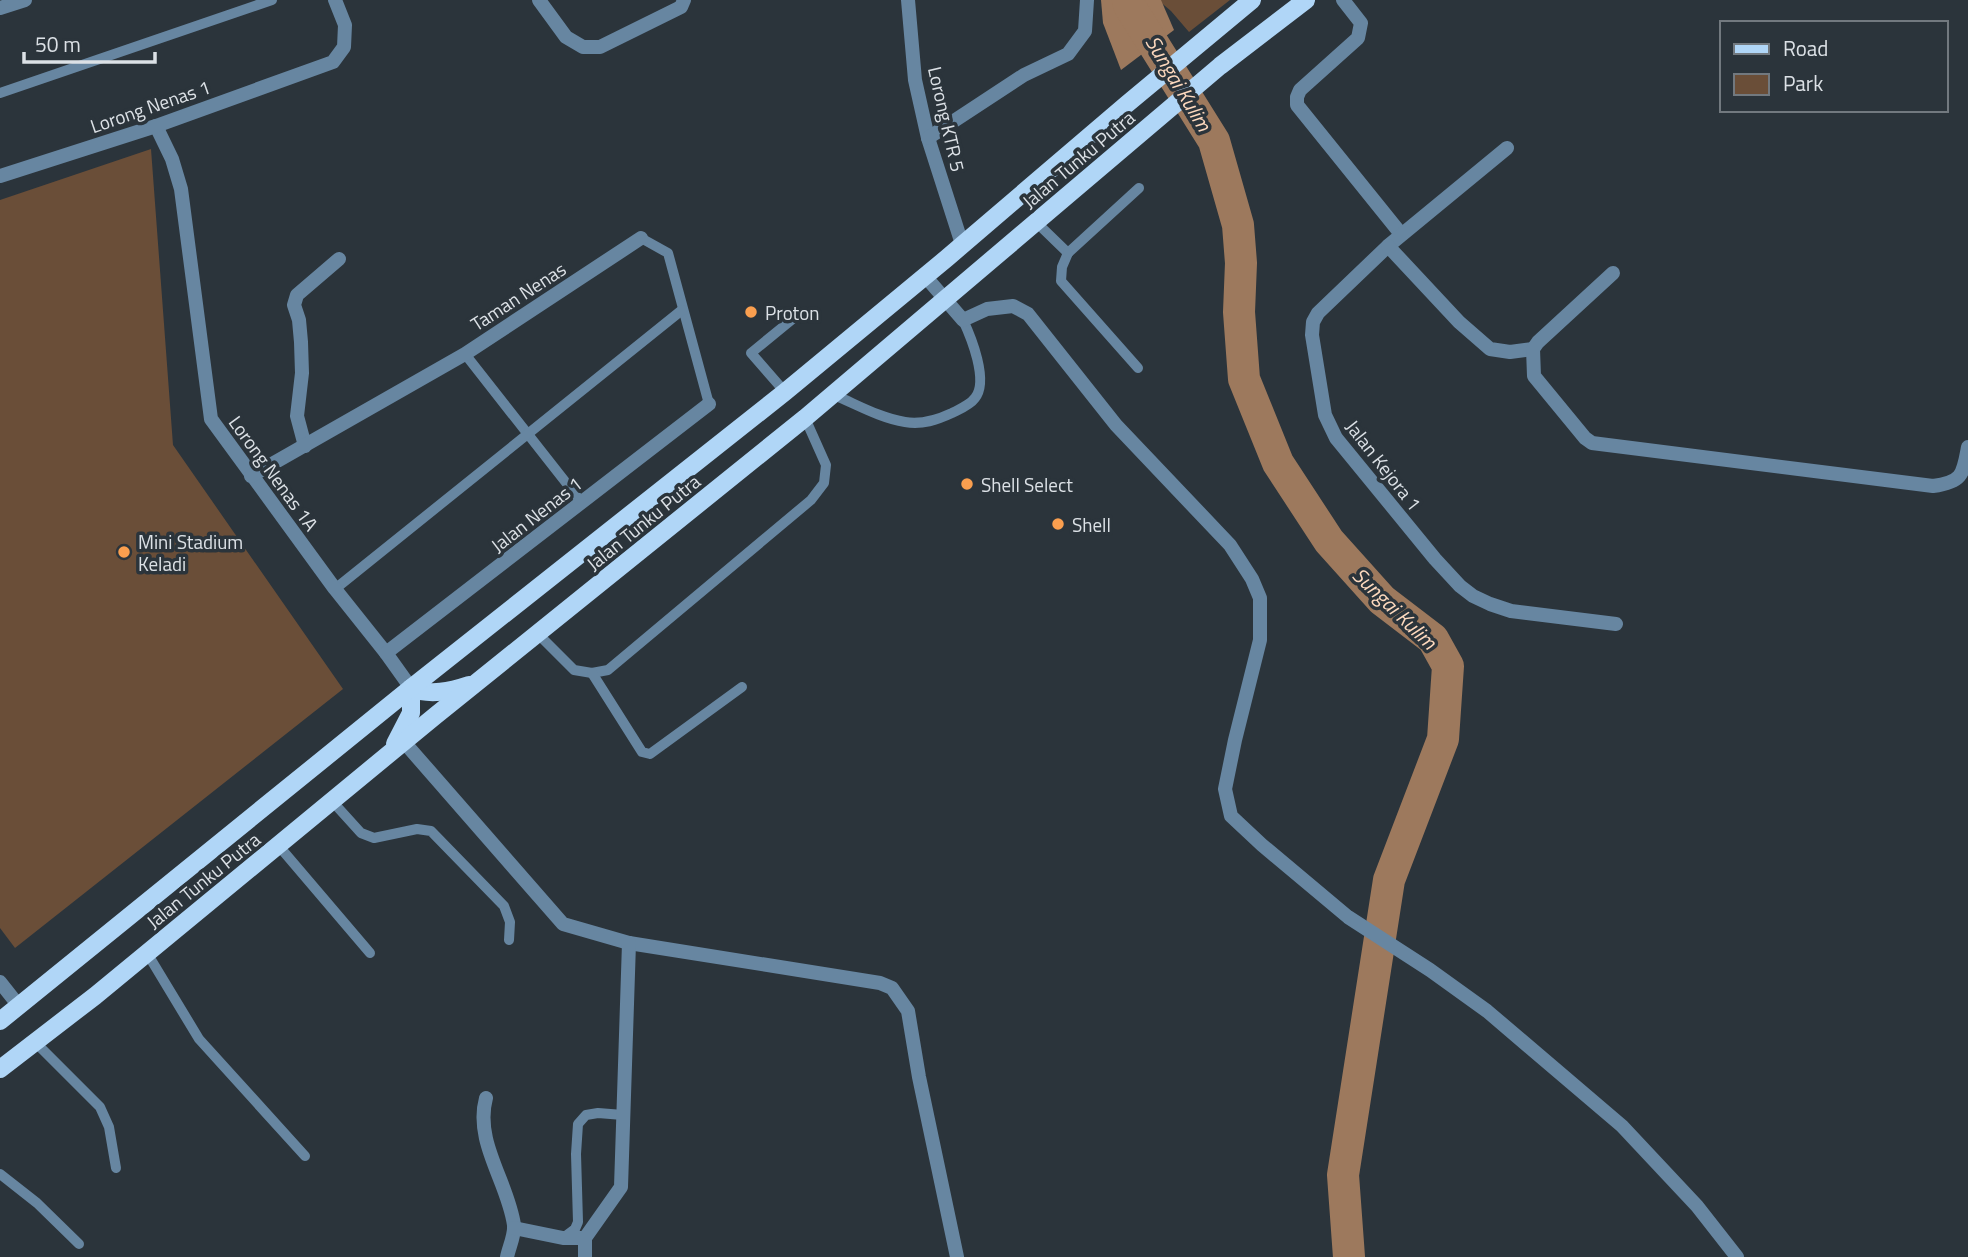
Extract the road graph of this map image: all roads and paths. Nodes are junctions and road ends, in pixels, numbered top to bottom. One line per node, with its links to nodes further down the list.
1 (25, 0): 11 (street)
2 (272, 0): 12 (lane)
3 (335, 0): 13 (street, Lorong Nenas 1)
4 (539, 0): 5 (street)
5 (684, 0)
6 (908, 0): 14 (street, Lorong KTR 5)
7 (1087, 0): 14 (street)
8 (1252, 0): 21 (main road, Jalan Tunku Putra)
9 (1306, 0): 18 (main road, Jalan Tunku Putra)
10 (1343, 0): 19 (street)
11 (0, 8)
12 (0, 93)
13 (156, 126): 16 (street, Lorong Nenas 1); 41 (street, Lorong Nenas 1A)
14 (928, 138): 21 (street, Lorong KTR 5)
15 (1507, 148): 19 (street, Jalan Kejora 1)
16 (0, 176)
17 (1139, 188): 23 (lane)
18 (1036, 222): 23 (lane); 27 (main road, Jalan Tunku Putra)
19 (1401, 234): 22 (street, Jalan Kejora 1)
20 (641, 238): 28 (lane, Taman Nenas); 32 (street, Taman Nenas)
21 (962, 244): 26 (main road, Jalan Tunku Putra)
22 (1388, 246): 31 (street); 44 (street, Jalan Kejora 1)
23 (1068, 253): 33 (lane)
24 (339, 259): 39 (street)
25 (1613, 273): 31 (street)
26 (925, 276): 27 (street); 34 (main road, Jalan Tunku Putra)
27 (944, 299): 30 (street); 35 (main road, Jalan Tunku Putra)
28 (682, 310): 36 (lane, Taman Nenas); 38 (lane)
29 (800, 313): 34 (lane)
30 (963, 320): 35 (lane); 76 (street)
31 (1534, 349): 40 (street)
32 (465, 354): 38 (lane); 39 (street, Taman Nenas)
33 (1138, 368)
34 (785, 392): 50 (main road, Jalan Tunku Putra)
35 (834, 395): 37 (main road, Jalan Tunku Putra)
36 (709, 404): 42 (street, Jalan Nenas 1)
37 (805, 418): 45 (main road, Jalan Tunku Putra); 47 (lane)
38 (527, 433): 42 (lane); 43 (lane)
39 (305, 446): 41 (street, Taman Nenas)
40 (1968, 447)
41 (251, 476): 43 (street, Lorong Nenas 1A)
42 (582, 503): 46 (street, Jalan Nenas 1)
43 (335, 589): 46 (street, Lorong Nenas 1A)
44 (1616, 624)
45 (538, 634): 47 (lane); 48 (main road, Jalan Tunku Putra)
46 (386, 653): 50 (street, Lorong Nenas 1A)
47 (592, 673): 49 (lane)
48 (477, 682): 50 (main road); 51 (main road, Jalan Tunku Putra)
49 (742, 687)
50 (411, 688): 52 (main road); 60 (main road, Jalan Tunku Putra)
51 (404, 742): 52 (main road, Jalan Tunku Putra); 56 (street)
52 (387, 756): 53 (main road, Jalan Tunku Putra)
53 (332, 801): 54 (main road, Jalan Tunku Putra); 55 (lane)
54 (278, 845): 57 (main road, Jalan Tunku Putra); 58 (lane)
55 (509, 940)
56 (629, 943): 65 (street); 75 (street)
57 (147, 953): 62 (main road, Jalan Tunku Putra); 66 (lane)
58 (370, 953)
59 (0, 982): 60 (street)
60 (19, 1006): 61 (main road, Jalan Tunku Putra)
61 (0, 1021)
62 (35, 1042): 63 (main road, Jalan Tunku Putra); 67 (lane)
63 (0, 1069)
64 (486, 1098): 69 (street)
65 (624, 1115): 70 (lane); 71 (street)
66 (305, 1156)
67 (116, 1168)
68 (0, 1174): 72 (lane)
69 (514, 1228): 70 (street); 73 (street)
70 (563, 1238): 71 (street)
71 (585, 1238): 74 (street)
72 (79, 1244)
73 (507, 1257)
74 (586, 1257)
75 (957, 1257)
76 (1737, 1257)

